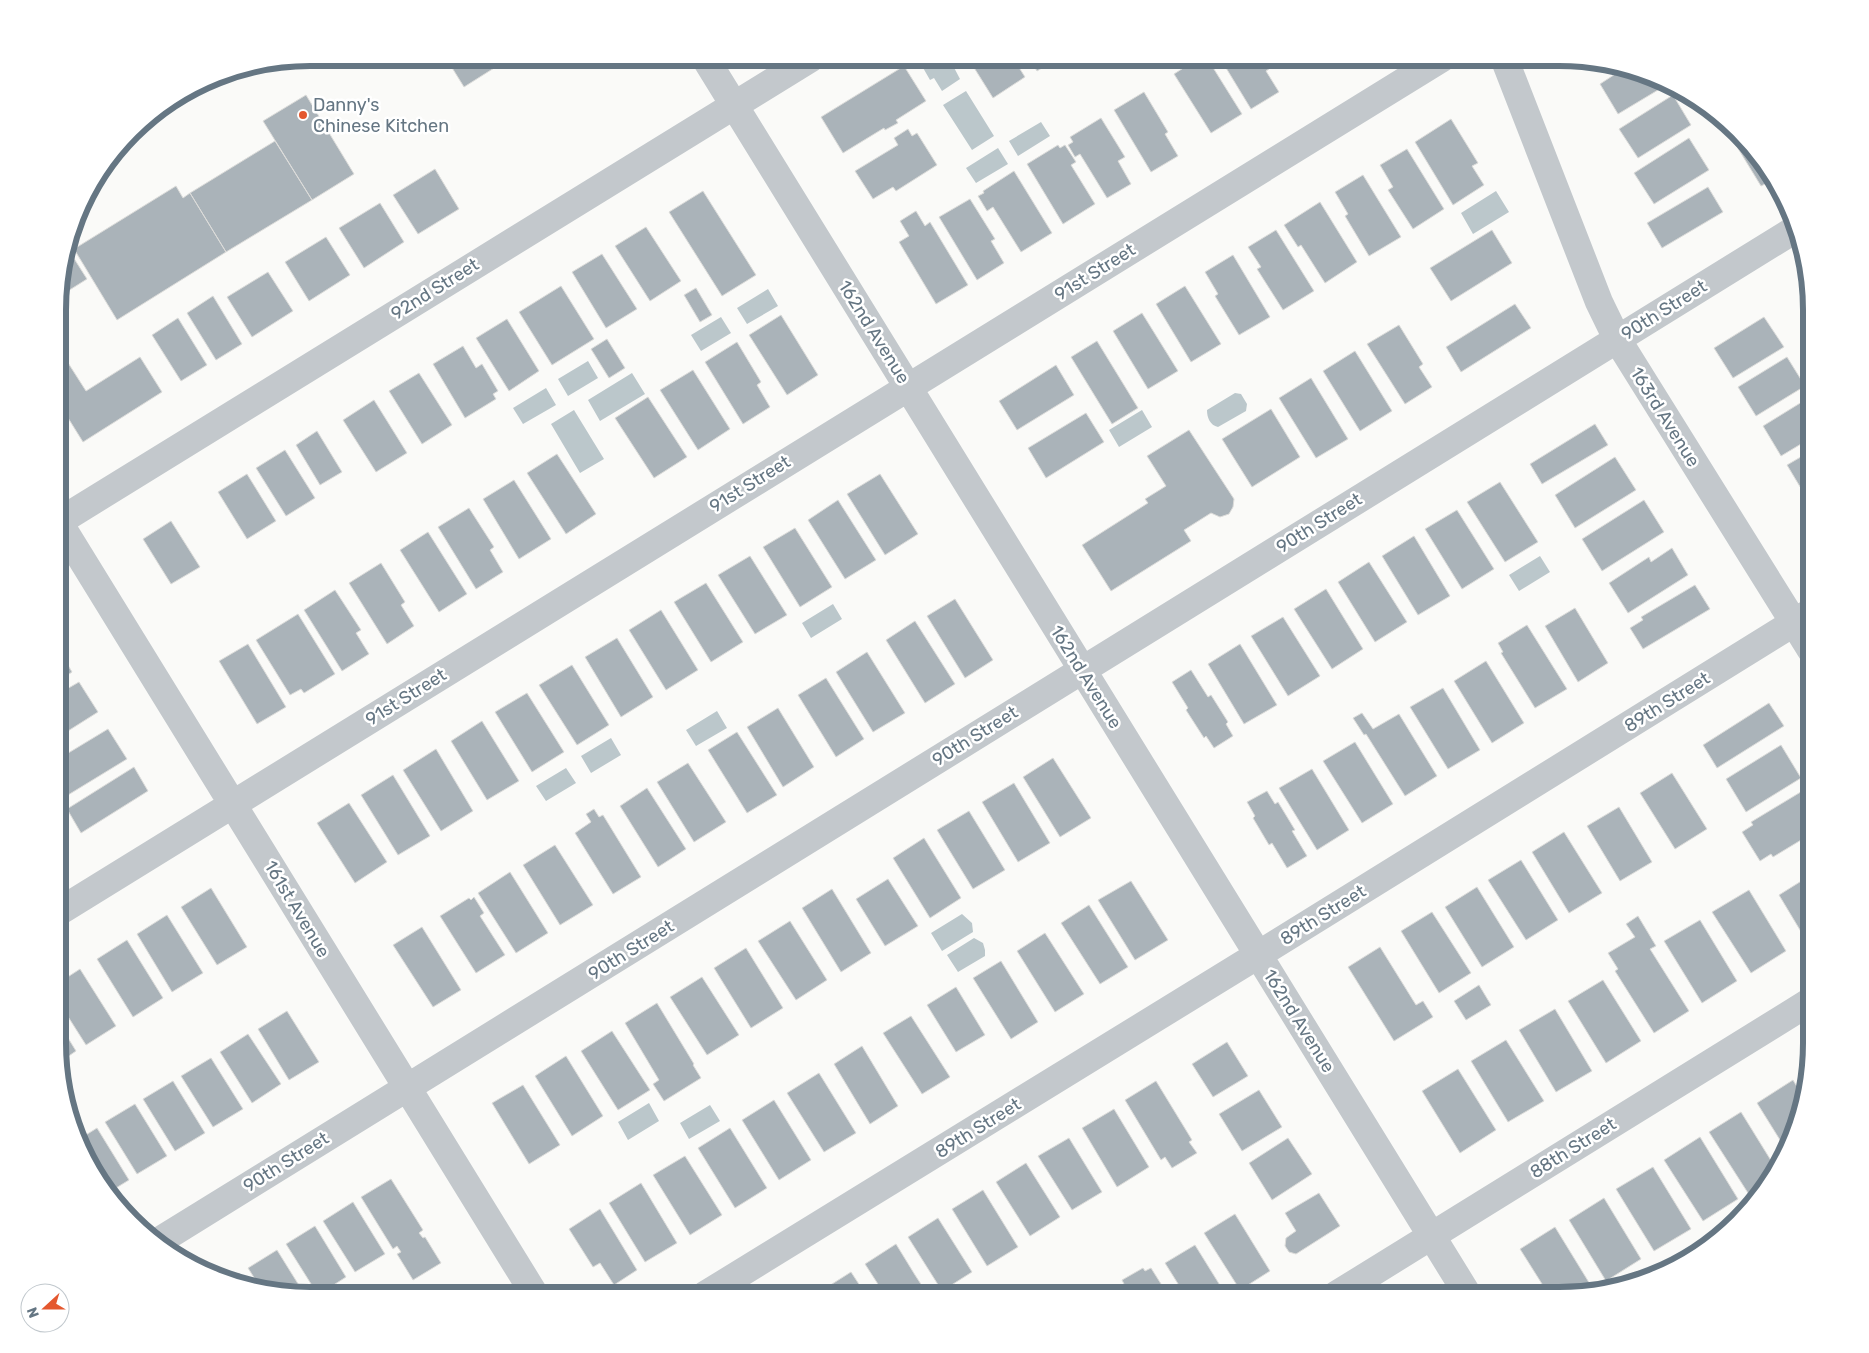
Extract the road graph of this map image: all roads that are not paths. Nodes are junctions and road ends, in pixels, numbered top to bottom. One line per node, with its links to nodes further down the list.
1 (710, 66): 5 (street, 162nd Avenue)
2 (798, 66): 5 (street, 92nd Street)
3 (1429, 66): 8 (street, 91st Street)
4 (1507, 66): 7 (street, 163rd Avenue)
5 (734, 105): 8 (street, 162nd Avenue); 9 (street, 92nd Street)
6 (1790, 232): 7 (street, 90th Street)
7 (1616, 339): 11 (street, 163rd Avenue); 12 (street, 90th Street)
8 (908, 387): 12 (street, 162nd Avenue); 13 (street, 91st Street)
9 (66, 518)
10 (66, 532): 13 (street, 161st Avenue)
11 (1803, 618): 15 (street, 89th Street)
12 (1082, 670): 15 (street, 162nd Avenue); 17 (street, 90th Street)
13 (232, 804): 14 (street, 91st Street); 17 (street, 161st Avenue)
14 (66, 907)
15 (1258, 955): 18 (street, 162nd Avenue); 21 (street, 89th Street)
16 (1803, 1006): 18 (street, 88th Street)
17 (407, 1088): 19 (street, 90th Street); 20 (street, 161st Avenue)
18 (1431, 1236): 22 (street, 88th Street); 23 (street, 162nd Avenue)
19 (164, 1238)
20 (530, 1287)
21 (718, 1287)
22 (1349, 1287)
23 (1462, 1287)

